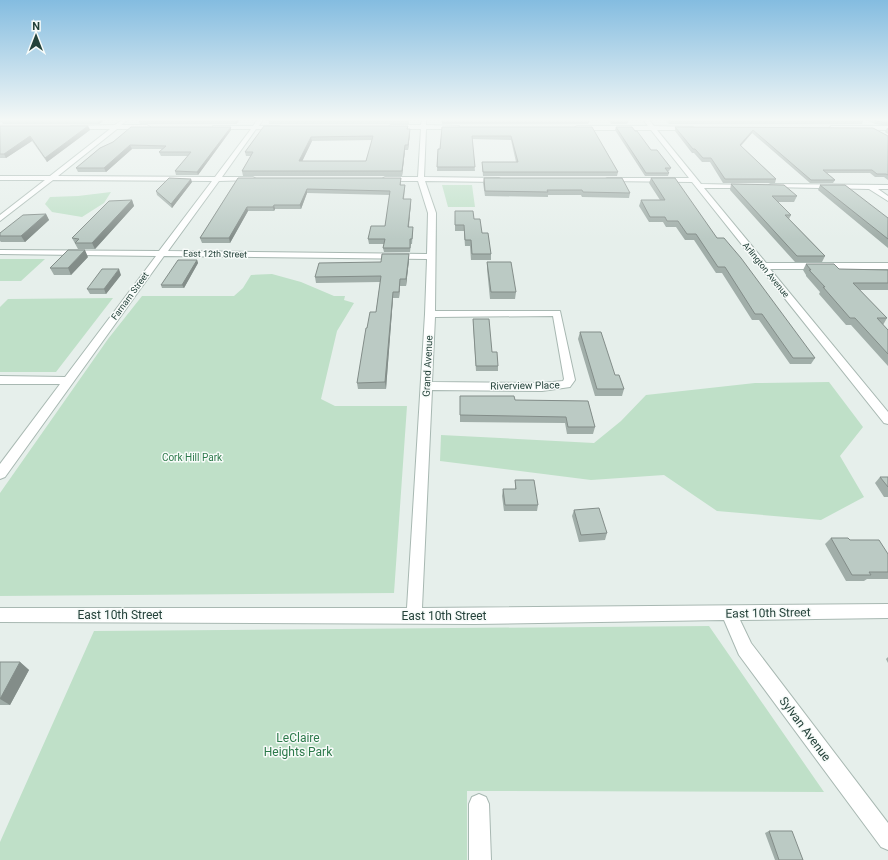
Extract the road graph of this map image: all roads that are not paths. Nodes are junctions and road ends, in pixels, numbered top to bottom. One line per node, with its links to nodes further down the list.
1 (75, 159): 6 (street)
2 (231, 159): 7 (street, Farnam Street)
3 (422, 159): 10 (street, Grand Avenue)
4 (678, 159): 13 (street, Arlington Avenue)
5 (0, 178): 6 (street)
6 (51, 178): 7 (street); 17 (street)
7 (217, 179): 8 (street); 19 (street, Farnam Street)
8 (264, 179)
9 (373, 179): 10 (street)
10 (421, 179): 11 (street); 20 (street, Grand Avenue)
11 (507, 180)
12 (601, 180): 13 (street)
13 (697, 183): 14 (street); 21 (street, Arlington Avenue)
14 (871, 187): 15 (street); 16 (street)
15 (888, 187)
16 (888, 199)
17 (0, 219)
18 (0, 252): 19 (street, East 12th Street)
19 (161, 254): 20 (street, East 12th Street); 25 (street, Farnam Street)
20 (430, 257): 23 (street, Grand Avenue)
21 (763, 266): 22 (street); 27 (street, Arlington Avenue)
22 (888, 266)
23 (430, 314): 26 (street, Grand Avenue); 26 (street, Riverview Place)
24 (0, 380): 25 (street)
25 (67, 381): 28 (street, Farnam Street)
26 (426, 386): 32 (street, Grand Avenue)
27 (888, 420)
28 (0, 474)
29 (888, 611): 30 (street, East 10th Street)
30 (729, 613): 32 (street, East 10th Street); 34 (street, Sylvan Avenue)
31 (0, 615): 32 (street, East 10th Street)
32 (414, 616)
33 (479, 804): 35 (street)
34 (888, 840)
35 (480, 860)

